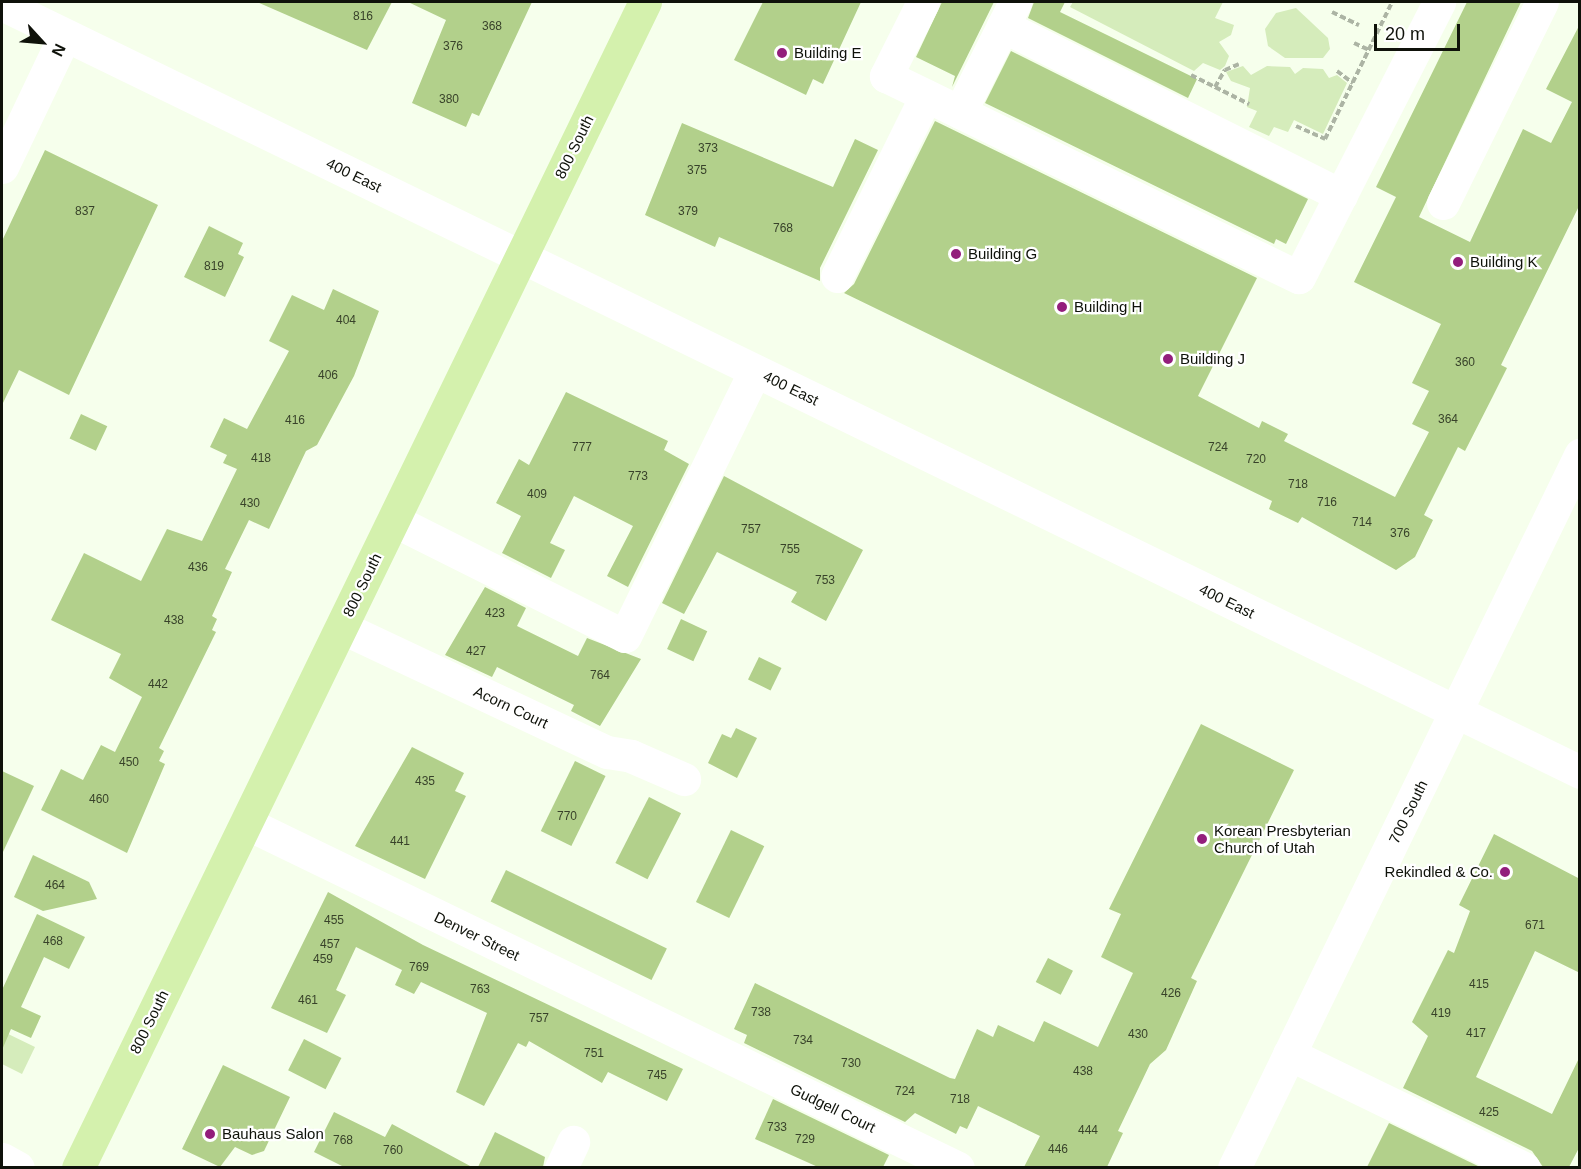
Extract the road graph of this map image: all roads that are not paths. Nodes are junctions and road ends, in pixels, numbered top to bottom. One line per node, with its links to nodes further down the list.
1 (923, 2): 8 (street)
2 (1439, 2): 11 (street)
3 (1542, 2): 12 (street)
4 (2, 4): 7 (street, 400 East)
5 (636, 4): 13 (main road, 800 South)
6 (1009, 14): 9 (street); 11 (street)
7 (65, 35): 10 (street); 13 (street, 400 East)
8 (926, 96): 9 (street); 14 (street)
9 (960, 112): 11 (street)
10 (2, 167)
11 (1341, 195)
12 (1443, 203)
13 (521, 256): 15 (street, 400 East); 17 (main road, 800 South)
14 (837, 276)
15 (755, 371): 17 (street); 19 (street, 400 East)
16 (1580, 455): 19 (street, 700 South)
17 (393, 520): 18 (main road, 800 South)
18 (341, 627): 21 (street, Acorn Court); 22 (main road, 800 South)
19 (1456, 712): 20 (street, 400 East); 24 (street, 700 South)
20 (1580, 772)
21 (684, 779)
22 (246, 823): 23 (street, Denver Street); 27 (main road, 800 South)
23 (708, 1048): 28 (street, Gudgell Court)
24 (1289, 1054): 29 (street, 700 South); 30 (street)
25 (2, 1159): 26 (street)
26 (18, 1167)
27 (78, 1167)
28 (958, 1167)
29 (1234, 1167)
30 (1524, 1167)

